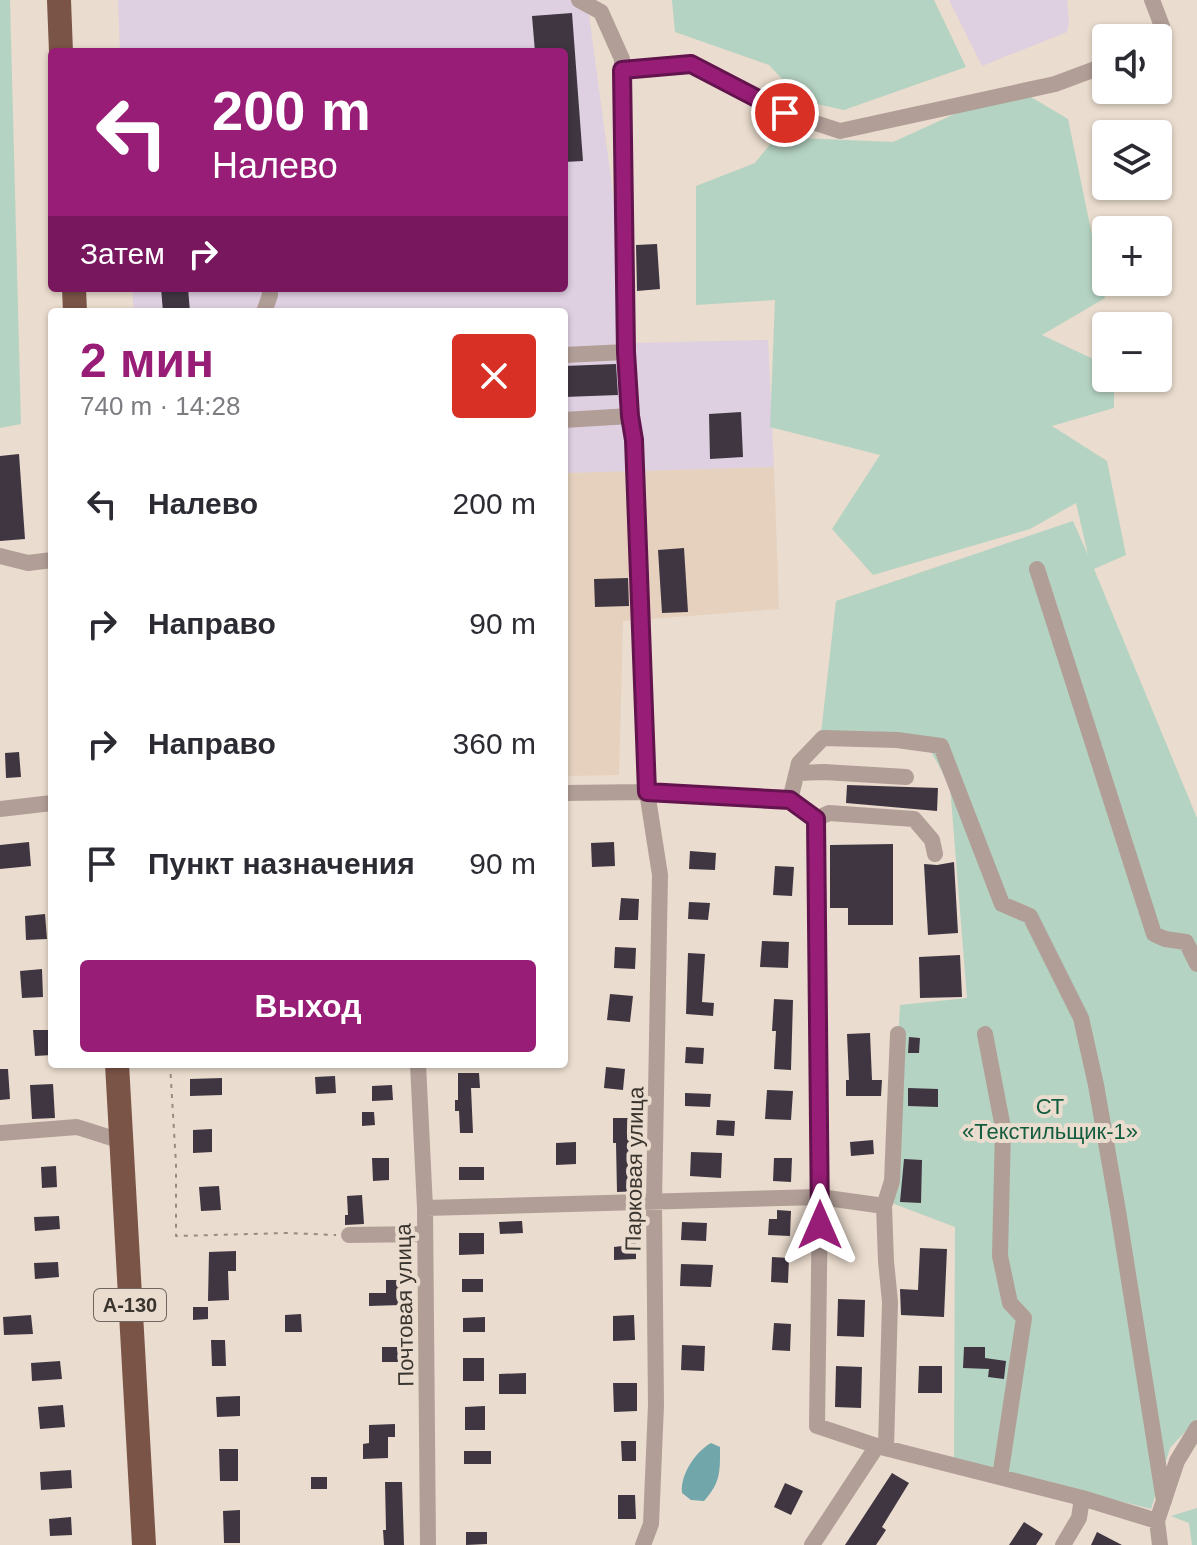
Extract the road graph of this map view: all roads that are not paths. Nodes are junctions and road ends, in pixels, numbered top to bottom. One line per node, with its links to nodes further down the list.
1 (59, 0): 5 (highway)
2 (579, 0): 6 (street, Парковая улица)
3 (1152, 0): 4 (street)
4 (1161, 24)
5 (61, 48)
6 (622, 70): 7 (street); 8 (street, Парковая улица)
7 (1092, 70)
8 (626, 352): 9 (street); 10 (street, Парковая улица)
9 (568, 355)
10 (630, 416): 11 (street); 17 (street, Парковая улица)
11 (568, 420)
12 (0, 556): 13 (street)
13 (48, 560)
14 (1037, 569): 24 (street)
15 (797, 773): 16 (street); 19 (street); 41 (street)
16 (906, 777)
17 (647, 792): 18 (street); 19 (street); 32 (street, Парковая улица)
18 (568, 793)
19 (790, 800): 22 (street)
20 (48, 803): 21 (street)
21 (0, 809)
22 (816, 819): 23 (street); 31 (street)
23 (935, 854)
24 (1197, 964)
25 (898, 1034): 33 (street)
26 (985, 1034): 39 (street)
27 (117, 1068): 30 (highway, А-130)
28 (418, 1068): 34 (street, Почтовая улица)
29 (0, 1133): 30 (street)
30 (121, 1141): 43 (highway, А-130)
31 (820, 1197): 32 (street); 33 (street); 38 (street)
32 (654, 1203): 34 (street); 45 (street, Парковая улица)
33 (884, 1206): 38 (street)
34 (425, 1208): 35 (street, Почтовая улица)
35 (425, 1234): 36 (street); 44 (street, Почтовая улица)
36 (349, 1235)
37 (1197, 1428): 41 (street)
38 (881, 1447): 39 (street); 46 (street)
39 (1000, 1477): 40 (street)
40 (1082, 1498): 42 (street); 47 (street)
41 (1164, 1501): 42 (street)
42 (1157, 1521): 48 (street)
43 (144, 1545)
44 (428, 1545)
45 (643, 1545)
46 (812, 1545)
47 (1063, 1545)
48 (1160, 1545)

